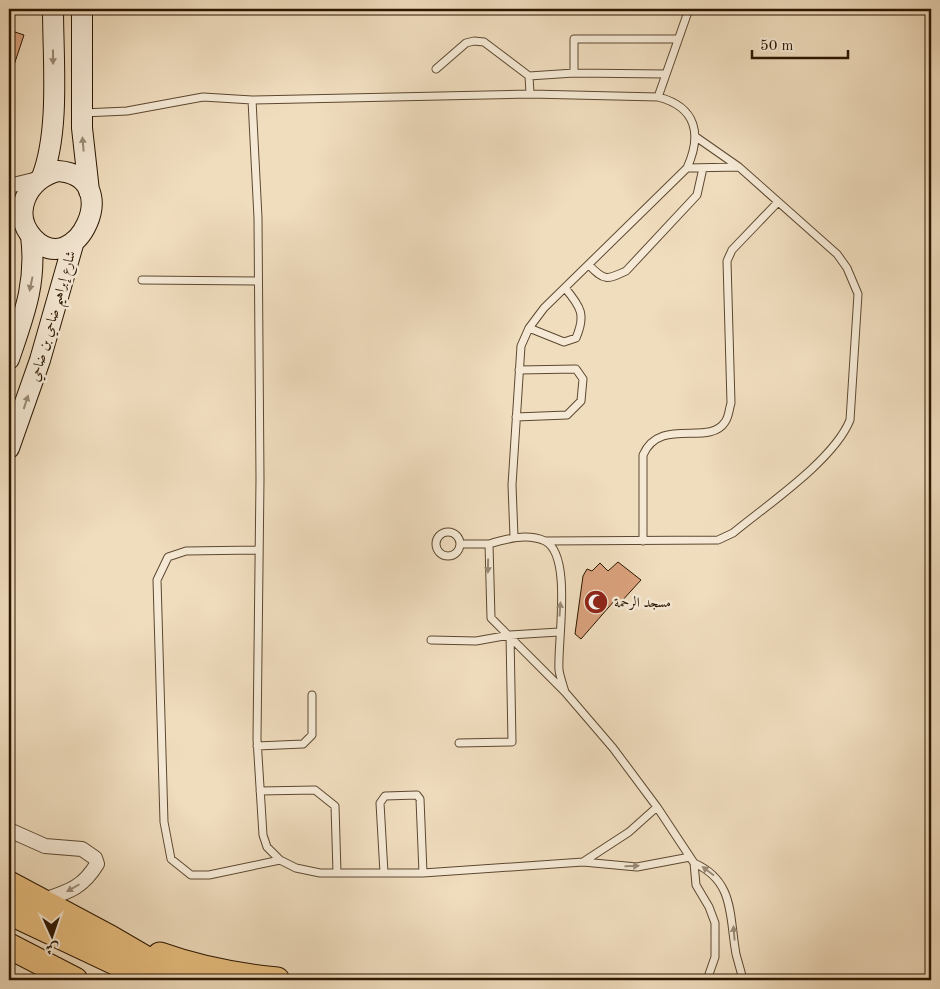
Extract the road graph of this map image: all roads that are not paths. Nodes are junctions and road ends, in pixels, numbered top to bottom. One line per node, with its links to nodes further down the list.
1 (53, 9): 17 (street, one-way to 17)
2 (82, 9): 12 (street)
3 (689, 9): 4 (lane)
4 (678, 39): 6 (lane); 7 (lane)
5 (436, 69): 8 (lane)
6 (574, 73): 7 (lane); 8 (lane)
7 (666, 74): 10 (lane)
8 (529, 76): 9 (lane)
9 (530, 94): 10 (lane); 11 (lane)
10 (658, 97): 13 (lane)
11 (252, 100): 12 (lane); 26 (lane)
12 (82, 113): 19 (street, one-way to 12)
13 (696, 137): 14 (lane); 15 (lane)
14 (739, 167): 16 (lane); 20 (lane)
15 (687, 168): 16 (lane); 24 (lane)
16 (703, 168): 24 (lane)
17 (40, 178): 18 (street); 19 (street); 22 (street)
18 (9, 186)
19 (89, 193): 23 (street)
20 (778, 202): 35 (lane); 35 (lane)
21 (9, 206): 22 (street)
22 (28, 230): 23 (street); 29 (street, شارع إبراهيم ضاحي بن ضاحي, one-way to 29)
23 (74, 241): 32 (street, شارع إبراهيم ضاحي بن ضاحي, one-way to 23)
24 (589, 265): 27 (lane)
25 (142, 280): 26 (lane)
26 (258, 281): 38 (lane)
27 (565, 288): 28 (lane); 28 (lane)
28 (529, 328): 30 (lane)
29 (9, 359)
30 (519, 370): 31 (lane); 31 (lane)
31 (516, 417): 33 (lane)
32 (9, 448)
33 (514, 536): 34 (lane); 37 (lane)
34 (545, 541): 35 (lane); 39 (lane, one-way to 34)
35 (643, 541)
36 (460, 544): 37 (lane)
37 (489, 544): 40 (lane, one-way to 40)
38 (259, 550): 45 (lane); 49 (lane)
39 (559, 632): 40 (lane); 42 (lane)
40 (510, 635): 41 (lane); 42 (lane); 44 (lane)
41 (431, 640)
42 (565, 692): 47 (lane)
43 (312, 696): 45 (lane)
44 (459, 743)
45 (257, 746): 46 (lane)
46 (260, 791): 49 (lane); 52 (lane)
47 (658, 807): 50 (lane); 51 (lane)
48 (9, 830): 56 (street, one-way to 56)
49 (280, 860): 52 (lane)
50 (692, 860): 51 (lane, one-way to 50); 66 (lane); 67 (lane, one-way to 50)
51 (583, 862): 54 (lane)
52 (337, 873): 53 (lane)
53 (384, 873): 54 (lane); 54 (lane)
54 (423, 873)
55 (9, 884): 56 (highway)
56 (42, 901): 58 (highway)
57 (9, 912): 63 (highway)
58 (110, 938): 64 (highway); 65 (highway)
59 (9, 946): 62 (highway)
60 (9, 957): 61 (highway)
61 (54, 980)
62 (75, 980)
63 (153, 980)
64 (182, 980)
65 (277, 980)
66 (707, 980)
67 (743, 980)

